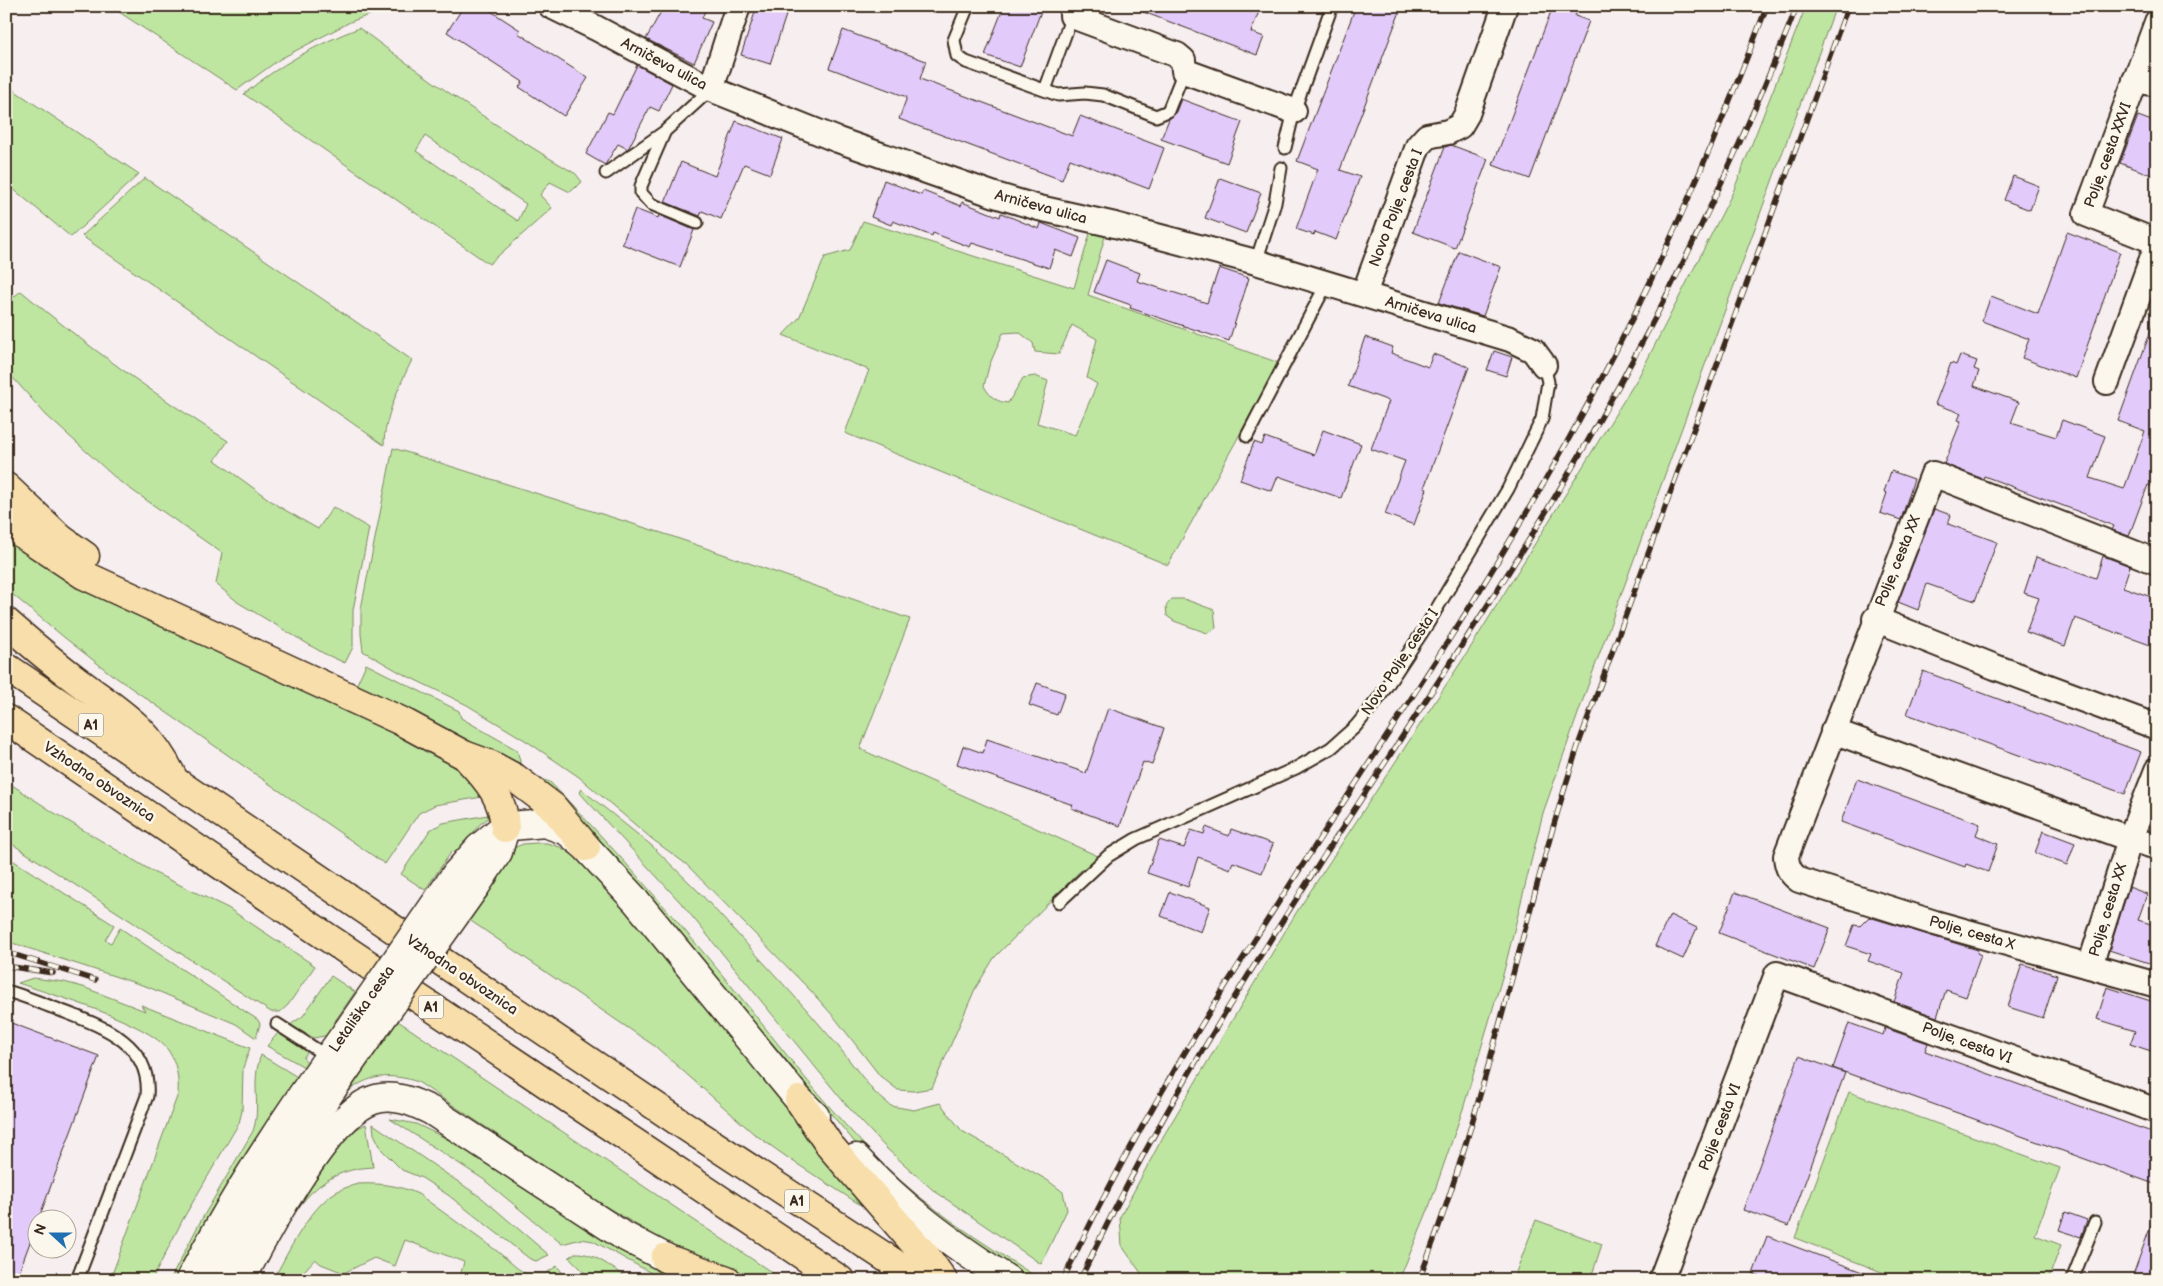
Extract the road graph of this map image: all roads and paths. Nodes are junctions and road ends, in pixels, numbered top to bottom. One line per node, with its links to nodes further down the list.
1 (551, 6): 10 (street, Arničeva ulica)
2 (738, 6): 10 (street)
3 (968, 6): 11 (lane)
4 (1332, 6): 12 (lane)
5 (1505, 6): 21 (street, Novo Polje, cesta I)
6 (1073, 11): 8 (street); 11 (lane)
7 (2157, 22): 9 (street, Polje, cesta XXVI)
8 (1184, 70): 11 (lane); 12 (street)
9 (2146, 82): 18 (street, Polje, cesta XXVI)
10 (711, 89): 13 (lane); 19 (street, Arničeva ulica)
11 (1045, 90)
12 (1294, 112): 14 (lane)
13 (664, 132): 16 (lane); 17 (lane)
14 (1285, 148)
15 (1281, 168): 19 (lane)
16 (606, 173)
17 (698, 223)
18 (2157, 244): 23 (street, Polje, cesta XXVI)
19 (1256, 262): 20 (street, Arničeva ulica)
20 (1327, 283): 21 (street, Arničeva ulica); 24 (lane)
21 (1364, 294): 22 (street, Arničeva ulica)
22 (1544, 365): 42 (lane, Novo Polje, cesta I)
23 (2106, 382)
24 (1247, 436)
25 (6, 487): 30 (highway)
26 (6, 523): 30 (highway)
27 (2155, 556): 28 (street, Polje, cesta XX)
28 (1875, 619): 33 (street, Polje, cesta XX); 34 (street)
29 (6, 622): 37 (highway)
30 (212, 634): 35 (highway)
31 (6, 667): 37 (highway, Vzhodna obvoznica / A1)
32 (6, 719): 62 (highway, Vzhodna obvoznica / A1)
33 (2157, 726)
34 (1833, 731): 39 (street); 43 (street, Polje, cesta X)
35 (464, 755): 38 (highway); 40 (highway)
36 (2157, 770): 39 (street, Polje, cesta XX)
37 (175, 782): 63 (highway, Vzhodna obvoznica / A1)
38 (505, 828): 40 (main road, Letališka cesta); 48 (main road, Letališka cesta, bridge)
39 (2130, 839): 41 (street); 43 (street, Polje, cesta XX)
40 (586, 847): 50 (main road, Letališka cesta)
41 (2157, 847)
42 (1059, 902)
43 (2090, 966): 45 (street, Polje, cesta X)
44 (1778, 974): 51 (street, Polje, cesta VI); 66 (street, Polje cesta VI)
45 (2157, 985)
46 (6, 991): 57 (lane)
47 (277, 1024): 49 (lane)
48 (356, 1036): 49 (main road, Letališka cesta); 52 (main road, Letališka cesta)
49 (328, 1057): 58 (main road, Letališka cesta)
50 (799, 1100): 64 (highway); 65 (main road, Letališka cesta)
51 (2157, 1111)
52 (289, 1151): 54 (main road); 59 (main road, Letališka cesta)
53 (2095, 1222): 67 (lane)
54 (261, 1243): 55 (main road); 56 (main road)
55 (666, 1258): 60 (main road); 61 (highway)
56 (244, 1278)
57 (77, 1280)
58 (190, 1280)
59 (216, 1280)
60 (709, 1280)
61 (727, 1280)
62 (840, 1280)
63 (920, 1280)
64 (943, 1280)
65 (1008, 1280)
66 (1661, 1280)
67 (2072, 1280)

